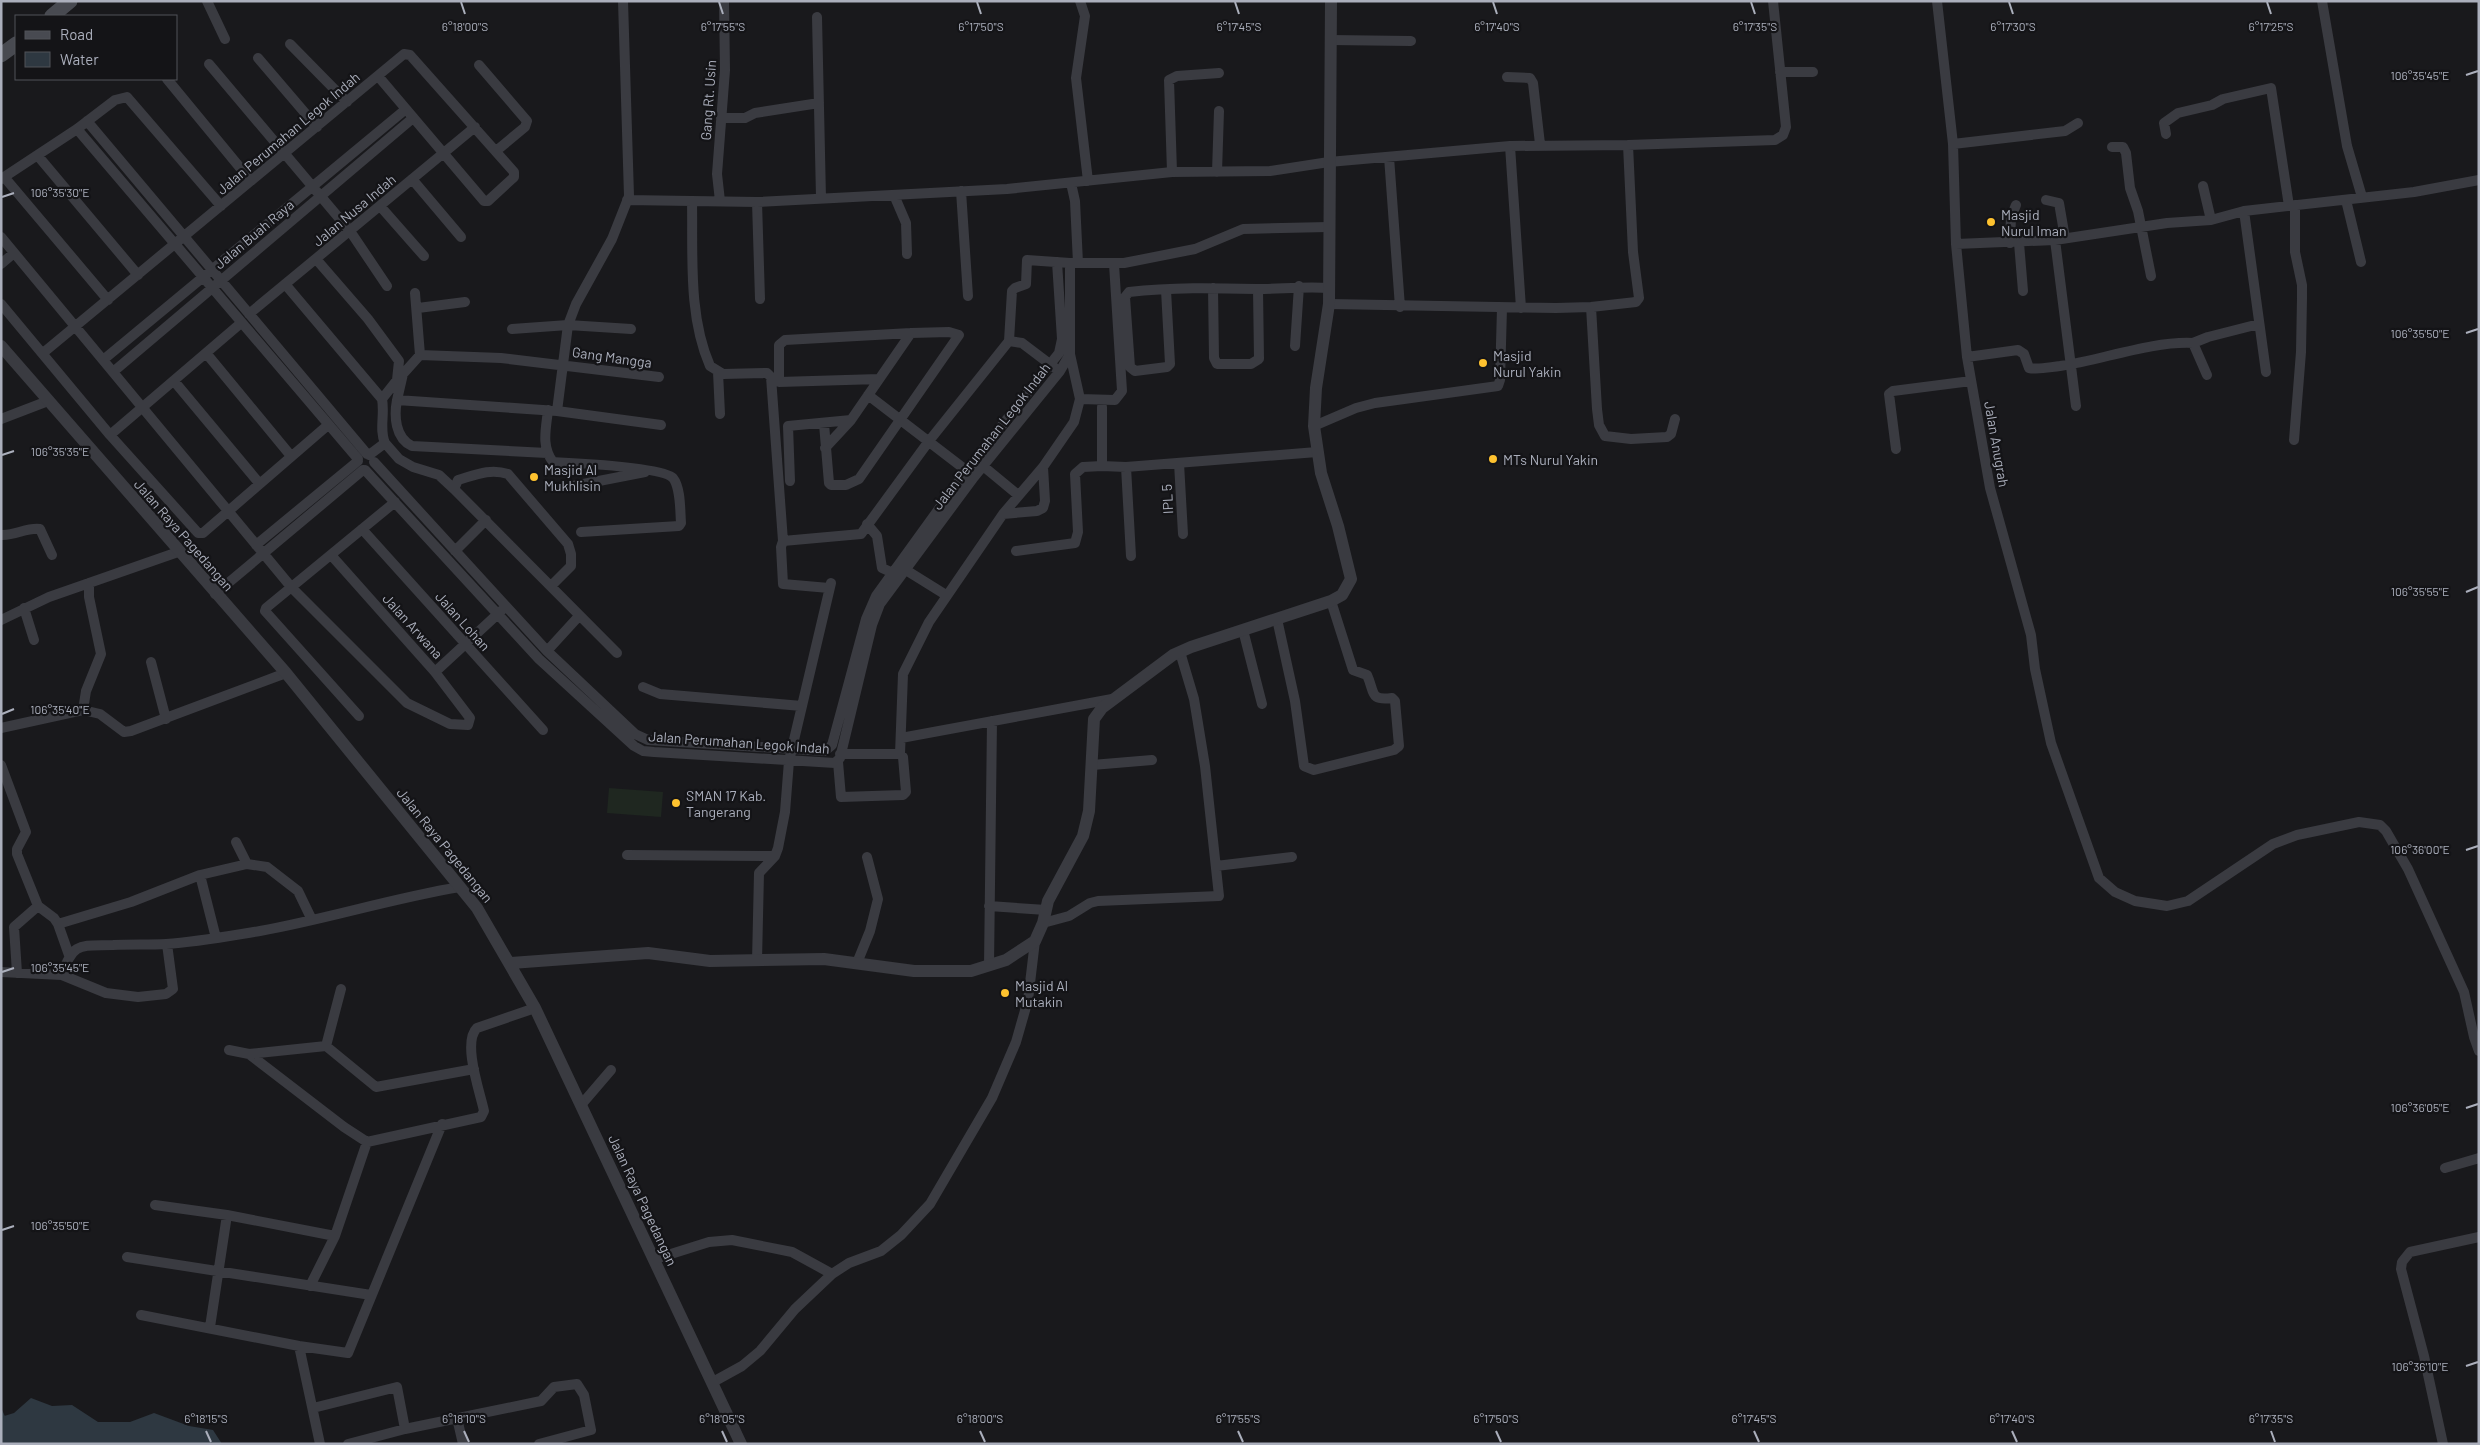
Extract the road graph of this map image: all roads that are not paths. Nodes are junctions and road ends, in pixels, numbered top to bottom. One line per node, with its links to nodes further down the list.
1 (70, 1): 10 (main road)
2 (207, 1): 12 (street)
3 (623, 1): 65 (street)
4 (724, 1): 32 (street, Gang Rt. Usin)
5 (1080, 1): 56 (street)
6 (1331, 1): 13 (street)
7 (1773, 1): 22 (street)
8 (1937, 1): 40 (street, Jalan Anugrah)
9 (2322, 1): 63 (street)
10 (53, 15)
11 (817, 17): 28 (street)
12 (225, 40)
13 (1330, 40): 14 (street); 49 (street)
14 (1411, 41)
15 (290, 44): 27 (street)
16 (15, 45): 17 (main road)
17 (1, 54)
18 (258, 58): 35 (street)
19 (209, 64): 46 (street)
20 (478, 65): 44 (street)
21 (1219, 72): 50 (street)
22 (1780, 72): 23 (street); 41 (street)
23 (1813, 72)
24 (378, 76): 27 (street, Jalan Perumahan Legok Indah); 29 (street); 36 (street, Jalan Perumahan Legok Indah)
25 (1507, 77): 39 (street)
26 (168, 80): 55 (street)
27 (347, 102): 35 (street, Jalan Perumahan Legok Indah)
28 (819, 103): 32 (street); 64 (street)
29 (406, 109): 31 (street); 58 (street, Jalan Buah Raya)
30 (1219, 110): 51 (street)
31 (413, 118): 45 (street); 62 (street, Jalan Buah Raya)
32 (721, 118): 69 (street, Gang Rt. Usin)
33 (87, 121): 37 (street); 72 (street); 81 (street, Jalan Perumahan Legok Indah)
34 (2078, 123): 40 (street)
35 (317, 127): 46 (street, Jalan Perumahan Legok Indah)
36 (475, 127): 44 (street); 45 (street, Jalan Nusa Indah)
37 (77, 129): 47 (street); 85 (street, Jalan Perumahan Legok Indah)
38 (2166, 134): 74 (street)
39 (1540, 144): 41 (street); 42 (street)
40 (1953, 144): 86 (street, Jalan Anugrah)
41 (1628, 145): 121 (street)
42 (1510, 146): 48 (street); 120 (street)
43 (2112, 147): 78 (street)
44 (496, 151): 45 (street)
45 (444, 153): 53 (street, Jalan Nusa Indah)
46 (285, 154): 55 (street, Jalan Perumahan Legok Indah); 58 (street)
47 (38, 156): 52 (street); 97 (street)
48 (1389, 156): 49 (street); 117 (street)
49 (1329, 162): 51 (street); 77 (street)
50 (1172, 172): 51 (street); 56 (street)
51 (1218, 172)
52 (3, 178): 113 (street)
53 (412, 179): 73 (street, Jalan Nusa Indah); 82 (street)
54 (2479, 180): 63 (street)
55 (251, 181): 72 (street, Jalan Perumahan Legok Indah)
56 (1088, 181): 57 (street)
57 (1071, 183): 60 (street); 93 (street)
58 (312, 186): 62 (street); 96 (street, Jalan Buah Raya)
59 (2203, 186): 76 (street)
60 (961, 191): 61 (street); 111 (street)
61 (894, 195): 64 (street); 88 (street)
62 (320, 196): 79 (street); 100 (street, Jalan Buah Raya)
63 (2362, 197): 67 (street)
64 (821, 198): 70 (street)
65 (627, 200): 68 (street); 126 (street)
66 (2046, 200): 83 (street)
67 (2346, 200): 74 (street); 92 (street)
68 (692, 201): 69 (street); 147 (street)
69 (720, 201): 70 (street)
70 (757, 202): 112 (street)
71 (2016, 205): 84 (street)
72 (221, 206): 81 (street, Jalan Perumahan Legok Indah)
73 (380, 206): 79 (street, Jalan Nusa Indah); 89 (street)
74 (2292, 206): 75 (street); 173 (street)
75 (2244, 211): 76 (street); 125 (street)
76 (2210, 220): 78 (street)
77 (1328, 227): 95 (street); 106 (street)
78 (2141, 227): 83 (street); 98 (street)
79 (350, 231): 90 (street, Jalan Nusa Indah); 102 (street)
80 (1, 237): 87 (street)
81 (184, 237): 85 (street, Jalan Perumahan Legok Indah); 96 (street, Jalan Perumahan Legok Indah)
82 (462, 237)
83 (2060, 239): 84 (street); 144 (street)
84 (2014, 243): 86 (street); 109 (street)
85 (175, 244): 97 (street, Jalan Perumahan Legok Indah); 99 (street, Jalan Perumahan Legok Indah)
86 (1956, 244): 140 (street, Jalan Anugrah)
87 (14, 253): 94 (street); 127 (street)
88 (907, 254)
89 (424, 256)
90 (316, 259): 101 (street, Jalan Nusa Indah); 155 (street)
91 (1056, 262): 93 (street); 122 (street); 131 (street)
92 (2360, 262)
93 (1074, 263): 95 (street); 122 (street)
94 (1, 264)
95 (1114, 264): 157 (street)
96 (212, 270): 99 (street, Jalan Buah Raya); 100 (street, Jalan Perumahan Legok Indah)
97 (138, 275): 113 (street, Jalan Perumahan Legok Indah)
98 (2151, 276)
99 (203, 277): 104 (street, Jalan Perumahan Legok Indah); 141 (street, Jalan Buah Raya)
100 (221, 280): 104 (street, Jalan Buah Raya); 123 (street, Jalan Perumahan Legok Indah)
101 (285, 284): 123 (street, Jalan Nusa Indah); 155 (street)
102 (387, 286)
103 (1299, 286): 106 (street); 107 (street); 134 (street)
104 (212, 288): 124 (street, Jalan Perumahan Legok Indah); 146 (street, Jalan Buah Raya)
105 (1213, 288): 107 (street); 107 (street); 108 (street)
106 (1330, 288): 116 (street)
107 (1258, 289)
108 (1166, 290): 108 (street)
109 (2023, 291)
110 (415, 293): 118 (street)
111 (968, 296)
112 (760, 299)
113 (108, 300): 127 (street, Jalan Perumahan Legok Indah)
114 (465, 302): 118 (street)
115 (1, 304): 136 (street)
116 (1330, 304): 117 (street); 171 (street)
117 (1400, 307): 119 (street)
118 (418, 308): 139 (street)
119 (1502, 308): 120 (street); 171 (street)
120 (1521, 308): 121 (street)
121 (1591, 308): 165 (street)
122 (1065, 313): 135 (street); 138 (street)
123 (249, 314): 181 (street, Jalan Perumahan Legok Indah)
124 (242, 323): 137 (street); 169 (street, Jalan Perumahan Legok Indah)
125 (2259, 324): 132 (street); 148 (street)
126 (568, 325): 128 (street); 129 (street); 142 (street)
127 (75, 327): 136 (street, Jalan Perumahan Legok Indah); 141 (street)
128 (512, 329)
129 (631, 329)
130 (911, 333): 151 (street); 151 (street); 167 (street)
131 (1009, 341): 143 (street); 174 (street)
132 (2193, 344): 144 (street); 149 (street)
133 (1, 346): 158 (street, Jalan Raya Pagedangan)
134 (1295, 346)
135 (1061, 347): 138 (street); 143 (street, Jalan Perumahan Legok Indah)
136 (43, 353): 172 (street)
137 (206, 353): 152 (street); 180 (street)
138 (1070, 354): 145 (street, Jalan Perumahan Legok Indah); 157 (street)
139 (420, 356): 142 (street, Gang Mangga); 156 (street)
140 (1967, 357): 144 (street); 153 (street, Jalan Anugrah)
141 (103, 360): 146 (street)
142 (562, 364): 150 (street, Gang Mangga); 162 (street)
143 (1050, 364): 145 (street); 188 (street, Jalan Perumahan Legok Indah)
144 (2070, 365): 159 (street)
145 (1060, 371): 183 (street, Jalan Perumahan Legok Indah)
146 (113, 372): 160 (street)
147 (718, 372): 163 (street); 203 (street)
148 (2266, 372)
149 (2206, 375)
150 (659, 377)
151 (879, 379): 154 (street)
152 (174, 381): 160 (street); 190 (street)
153 (1971, 381): 177 (street); 282 (street, Jalan Anugrah)
154 (868, 395): 166 (street); 167 (street)
155 (382, 398): 175 (street)
156 (398, 400): 162 (street); 179 (street)
157 (1080, 400): 185 (street)
158 (48, 401): 164 (street); 207 (street, Jalan Raya Pagedangan)
159 (2076, 406)
160 (142, 407): 172 (street); 195 (street)
161 (1102, 407): 184 (street)
162 (552, 411): 170 (street); 179 (street)
163 (720, 414)
164 (1, 419)
165 (1675, 419)
166 (851, 420): 168 (street); 176 (street)
167 (900, 420): 174 (street); 176 (street)
168 (824, 424): 176 (street); 189 (street)
169 (328, 425): 180 (street); 181 (street, Jalan Perumahan Legok Indah)
170 (661, 425)
171 (1314, 426): 178 (street)
172 (110, 435): 195 (street)
173 (2294, 440)
174 (929, 441): 188 (street); 198 (street)
175 (385, 443): 181 (street); 192 (street)
176 (826, 448)
177 (1896, 449)
178 (1316, 452): 182 (street); 218 (street)
179 (547, 454): 187 (street)
180 (291, 456): 190 (street)
181 (365, 462): 194 (street, Jalan Perumahan Legok Indah); 204 (street); 205 (street, Jalan Perumahan Legok Indah); 208 (street)
182 (1179, 463): 186 (street); 202 (street, IPL 5)
183 (983, 466): 188 (street, Jalan Perumahan Legok Indah); 193 (street)
184 (1102, 466): 186 (street); 206 (street)
185 (1043, 467): 193 (street); 196 (street)
186 (1126, 467): 211 (street)
187 (650, 470): 191 (street); 200 (street)
188 (970, 474): 212 (street, Jalan Perumahan Legok Indah)
189 (790, 481)
190 (259, 483): 195 (street)
191 (568, 487)
192 (454, 489): 197 (street); 214 (street)
193 (1018, 495): 196 (street)
194 (395, 502): 199 (street); 221 (street, Jalan Perumahan Legok Indah)
195 (227, 510): 204 (street)
196 (1003, 514): 217 (street)
197 (486, 520): 205 (street); 214 (street)
198 (867, 524): 203 (street); 212 (street)
199 (362, 530): 210 (street); 227 (street, Jalan Lohan)
200 (581, 532)
201 (1, 534): 209 (street)
202 (1183, 534)
203 (783, 540): 237 (street)
204 (256, 545): 208 (street)
205 (455, 551): 219 (street, Jalan Perumahan Legok Indah)
206 (1016, 551)
207 (178, 552): 213 (street); 216 (street, Jalan Raya Pagedangan)
208 (264, 554): 215 (street); 216 (street)
209 (52, 555)
210 (331, 555): 215 (street); 232 (street, Jalan Arwana)
211 (1131, 556)
212 (899, 570): 217 (street); 245 (street, Jalan Perumahan Legok Indah); 247 (street, Jalan Perumahan Legok Indah)
213 (89, 583): 220 (street); 238 (street)
214 (552, 585): 222 (street)
215 (292, 588): 232 (street, Jalan Arwana); 239 (street)
216 (215, 594): 233 (street, Jalan Raya Pagedangan)
217 (946, 595): 244 (street)
218 (1331, 601): 223 (street); 223 (street)
219 (506, 607): 221 (street); 228 (street, Jalan Perumahan Legok Indah)
220 (24, 608): 224 (street); 226 (street)
221 (498, 614): 227 (street); 249 (street, Jalan Perumahan Legok Indah)
222 (579, 616): 228 (street); 229 (street)
223 (1277, 619): 225 (street)
224 (1, 620)
225 (1243, 630): 230 (street); 236 (street)
226 (34, 640)
227 (465, 644): 232 (street); 243 (street, Jalan Lohan)
228 (546, 651): 245 (street, Jalan Perumahan Legok Indah)
229 (617, 652)
230 (1180, 652): 235 (street); 258 (street)
231 (151, 662): 240 (street)
232 (435, 672)
233 (286, 673): 240 (street); 260 (street, Jalan Raya Pagedangan)
234 (643, 687): 237 (street)
235 (1112, 699): 241 (street); 251 (street)
236 (1262, 704)
237 (802, 706): 245 (street)
238 (83, 710): 240 (street); 242 (street)
239 (360, 716)
240 (166, 719)
241 (992, 721): 244 (street); 262 (street)
242 (1, 728)
243 (544, 730)
244 (901, 738): 246 (street)
245 (792, 750): 249 (street)
246 (900, 754): 247 (street); 247 (street)
247 (839, 758): 249 (street, Jalan Perumahan Legok Indah)
248 (1152, 760): 251 (street)
249 (789, 761): 254 (street)
250 (1, 765): 261 (street)
251 (1092, 765): 263 (street)
252 (236, 842): 257 (street)
253 (627, 855): 254 (street)
254 (775, 856): 271 (street)
255 (867, 857): 273 (street)
256 (1292, 857): 258 (street)
257 (247, 864): 259 (street); 264 (street)
258 (1216, 866): 266 (street)
259 (200, 875): 265 (street); 267 (street)
260 (460, 886): 264 (street); 272 (street, Jalan Raya Pagedangan)
261 (38, 906): 265 (street); 276 (street)
262 (989, 906): 263 (street); 274 (street)
263 (1046, 910): 266 (street)
264 (312, 920): 267 (street)
265 (58, 924): 270 (street)
266 (1043, 924): 268 (street)
267 (216, 938): 269 (street)
268 (1035, 941): 274 (street); 298 (street)
269 (167, 944): 270 (street); 277 (street)
270 (68, 955): 277 (street)
271 (757, 961): 272 (street); 273 (street)
272 (511, 963): 279 (street, Jalan Raya Pagedangan)
273 (857, 963): 274 (street)
274 (989, 966)
275 (1, 972): 276 (street)
276 (17, 973): 277 (street)
277 (62, 975)
278 (341, 989): 280 (street)
279 (535, 1008): 284 (street); 286 (street, Jalan Raya Pagedangan)
280 (326, 1046): 283 (street); 284 (street)
281 (229, 1050): 283 (street)
282 (2479, 1051)
283 (249, 1054): 288 (street)
284 (474, 1069): 287 (street)
285 (611, 1070): 286 (street)
286 (581, 1104): 296 (street, Jalan Raya Pagedangan)
287 (442, 1124): 288 (street); 300 (street)
288 (367, 1142): 293 (street)
289 (2479, 1158): 290 (street)
290 (2445, 1168)
291 (155, 1205): 292 (street)
292 (227, 1216): 293 (street); 297 (street)
293 (335, 1236): 299 (street)
294 (2479, 1237): 314 (street)
295 (127, 1257): 297 (street)
296 (655, 1259): 298 (street); 304 (street, Jalan Raya Pagedangan)
297 (219, 1272): 299 (street); 302 (street)
298 (832, 1274): 304 (street)
299 (310, 1286): 300 (street)
300 (371, 1295): 303 (street)
301 (141, 1315): 302 (street)
302 (210, 1328): 303 (street)
303 (299, 1346): 305 (street)
304 (713, 1382): 313 (street, Jalan Raya Pagedangan)
305 (312, 1408): 307 (street); 310 (street)
306 (457, 1418): 307 (street); 308 (street); 312 (street)
307 (405, 1429): 311 (street)
308 (584, 1439): 309 (street)
309 (543, 1443)
310 (320, 1444)
311 (348, 1444)
312 (463, 1444)
313 (741, 1444)
314 (2443, 1444)

